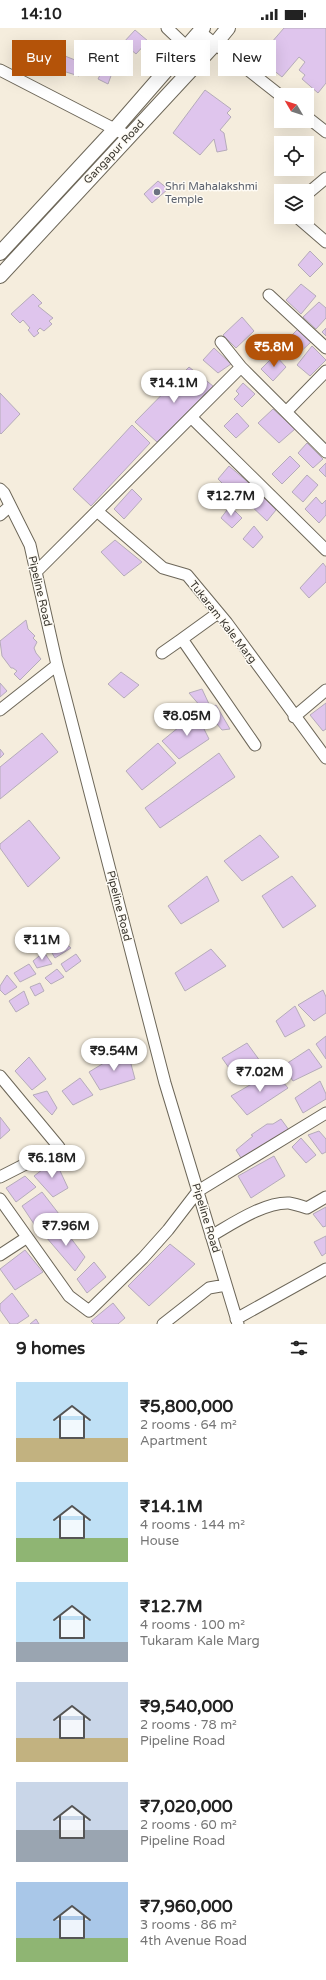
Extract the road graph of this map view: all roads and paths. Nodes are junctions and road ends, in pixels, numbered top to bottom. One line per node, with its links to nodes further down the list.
1 (168, 28): 4 (street)
2 (228, 28): 6 (main road, Gangapur Road)
3 (201, 30): 5 (main road, Gangapur Road); 6 (street)
4 (180, 40)
5 (193, 40)
6 (215, 44): 9 (street); 13 (main road, Gangapur Road)
7 (0, 70): 11 (street)
8 (162, 76): 11 (main road, Gangapur Road)
9 (274, 90)
10 (314, 123): 12 (street)
11 (115, 130): 13 (street); 18 (main road, Gangapur Road)
12 (326, 132)
13 (128, 136): 19 (main road, Gangapur Road)
14 (326, 178): 15 (street)
15 (314, 188)
16 (305, 224): 17 (street)
17 (326, 242)
18 (0, 253)
19 (0, 276)
20 (270, 295): 22 (street)
21 (221, 342): 23 (street)
22 (326, 348)
23 (241, 367): 25 (street); 26 (street)
24 (326, 372): 25 (street)
25 (286, 412): 27 (street)
26 (191, 417): 30 (street); 32 (street)
27 (326, 452)
28 (0, 489): 29 (street, Pipeline Road)
29 (10, 506): 31 (street); 33 (street, Pipeline Road)
30 (97, 511): 33 (street); 34 (street, Tukaram Kale Marg)
31 (0, 515)
32 (326, 550)
33 (36, 572): 37 (street, Pipeline Road)
34 (218, 613): 35 (street); 40 (street, Tukaram Kale Marg)
35 (182, 639): 36 (street); 41 (street)
36 (162, 653)
37 (57, 665): 39 (street); 46 (street, Pipeline Road)
38 (326, 690): 40 (street)
39 (0, 710)
40 (294, 717): 42 (street, Tukaram Kale Marg)
41 (255, 745)
42 (326, 758)
43 (0, 1076): 45 (street)
44 (326, 1113): 46 (street)
45 (0, 1177)
46 (198, 1191): 49 (street, Pipeline Road); 50 (street)
47 (326, 1197): 49 (street)
48 (0, 1199): 50 (street)
49 (211, 1236): 53 (street, Pipeline Road)
50 (26, 1238): 51 (street)
51 (0, 1255)
52 (326, 1269): 54 (street)
53 (226, 1285): 54 (street, Pipeline Road); 55 (street)
54 (237, 1321)
55 (163, 1324)

